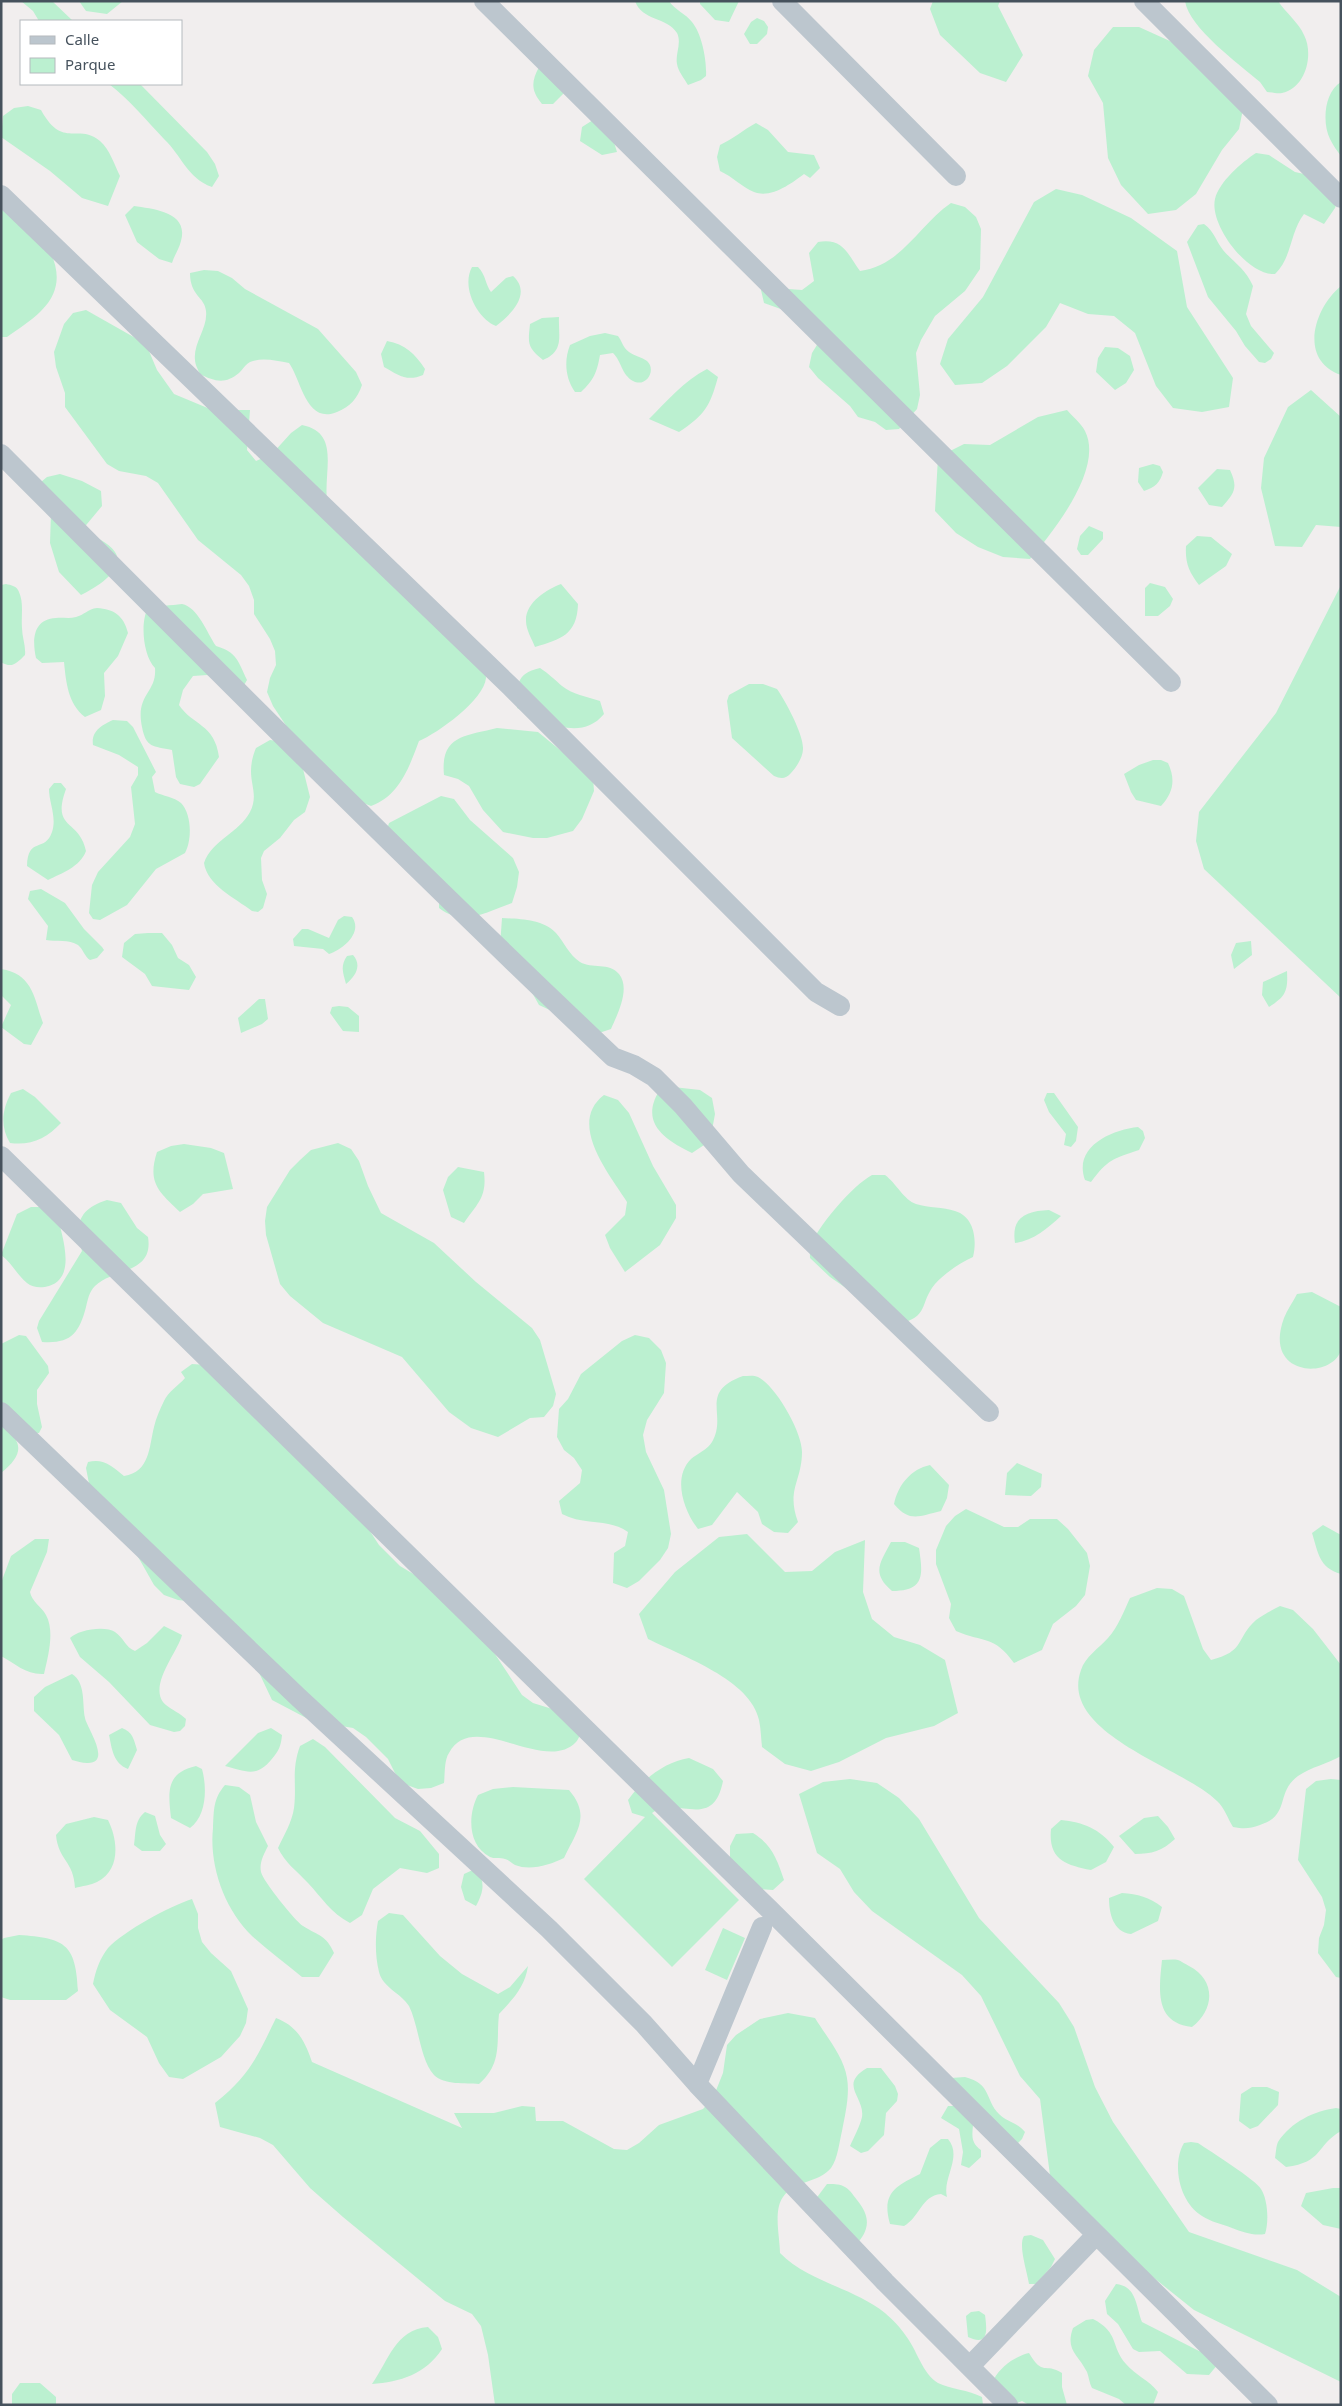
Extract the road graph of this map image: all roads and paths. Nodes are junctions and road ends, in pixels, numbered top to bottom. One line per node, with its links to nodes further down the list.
1 (484, 1): 8 (street)
2 (782, 1): 4 (street)
3 (1144, 1): 6 (street)
4 (956, 176)
5 (1, 195): 9 (street)
6 (1341, 198)
7 (1, 454): 12 (street)
8 (1171, 682)
9 (840, 1006)
10 (1, 1156): 15 (street)
11 (1, 1412): 14 (street)
12 (988, 1412)
13 (762, 1927): 14 (street)
14 (697, 2084): 16 (street)
15 (1096, 2235): 16 (street); 18 (street)
16 (970, 2366): 17 (street)
17 (1008, 2405)
18 (1268, 2405)

